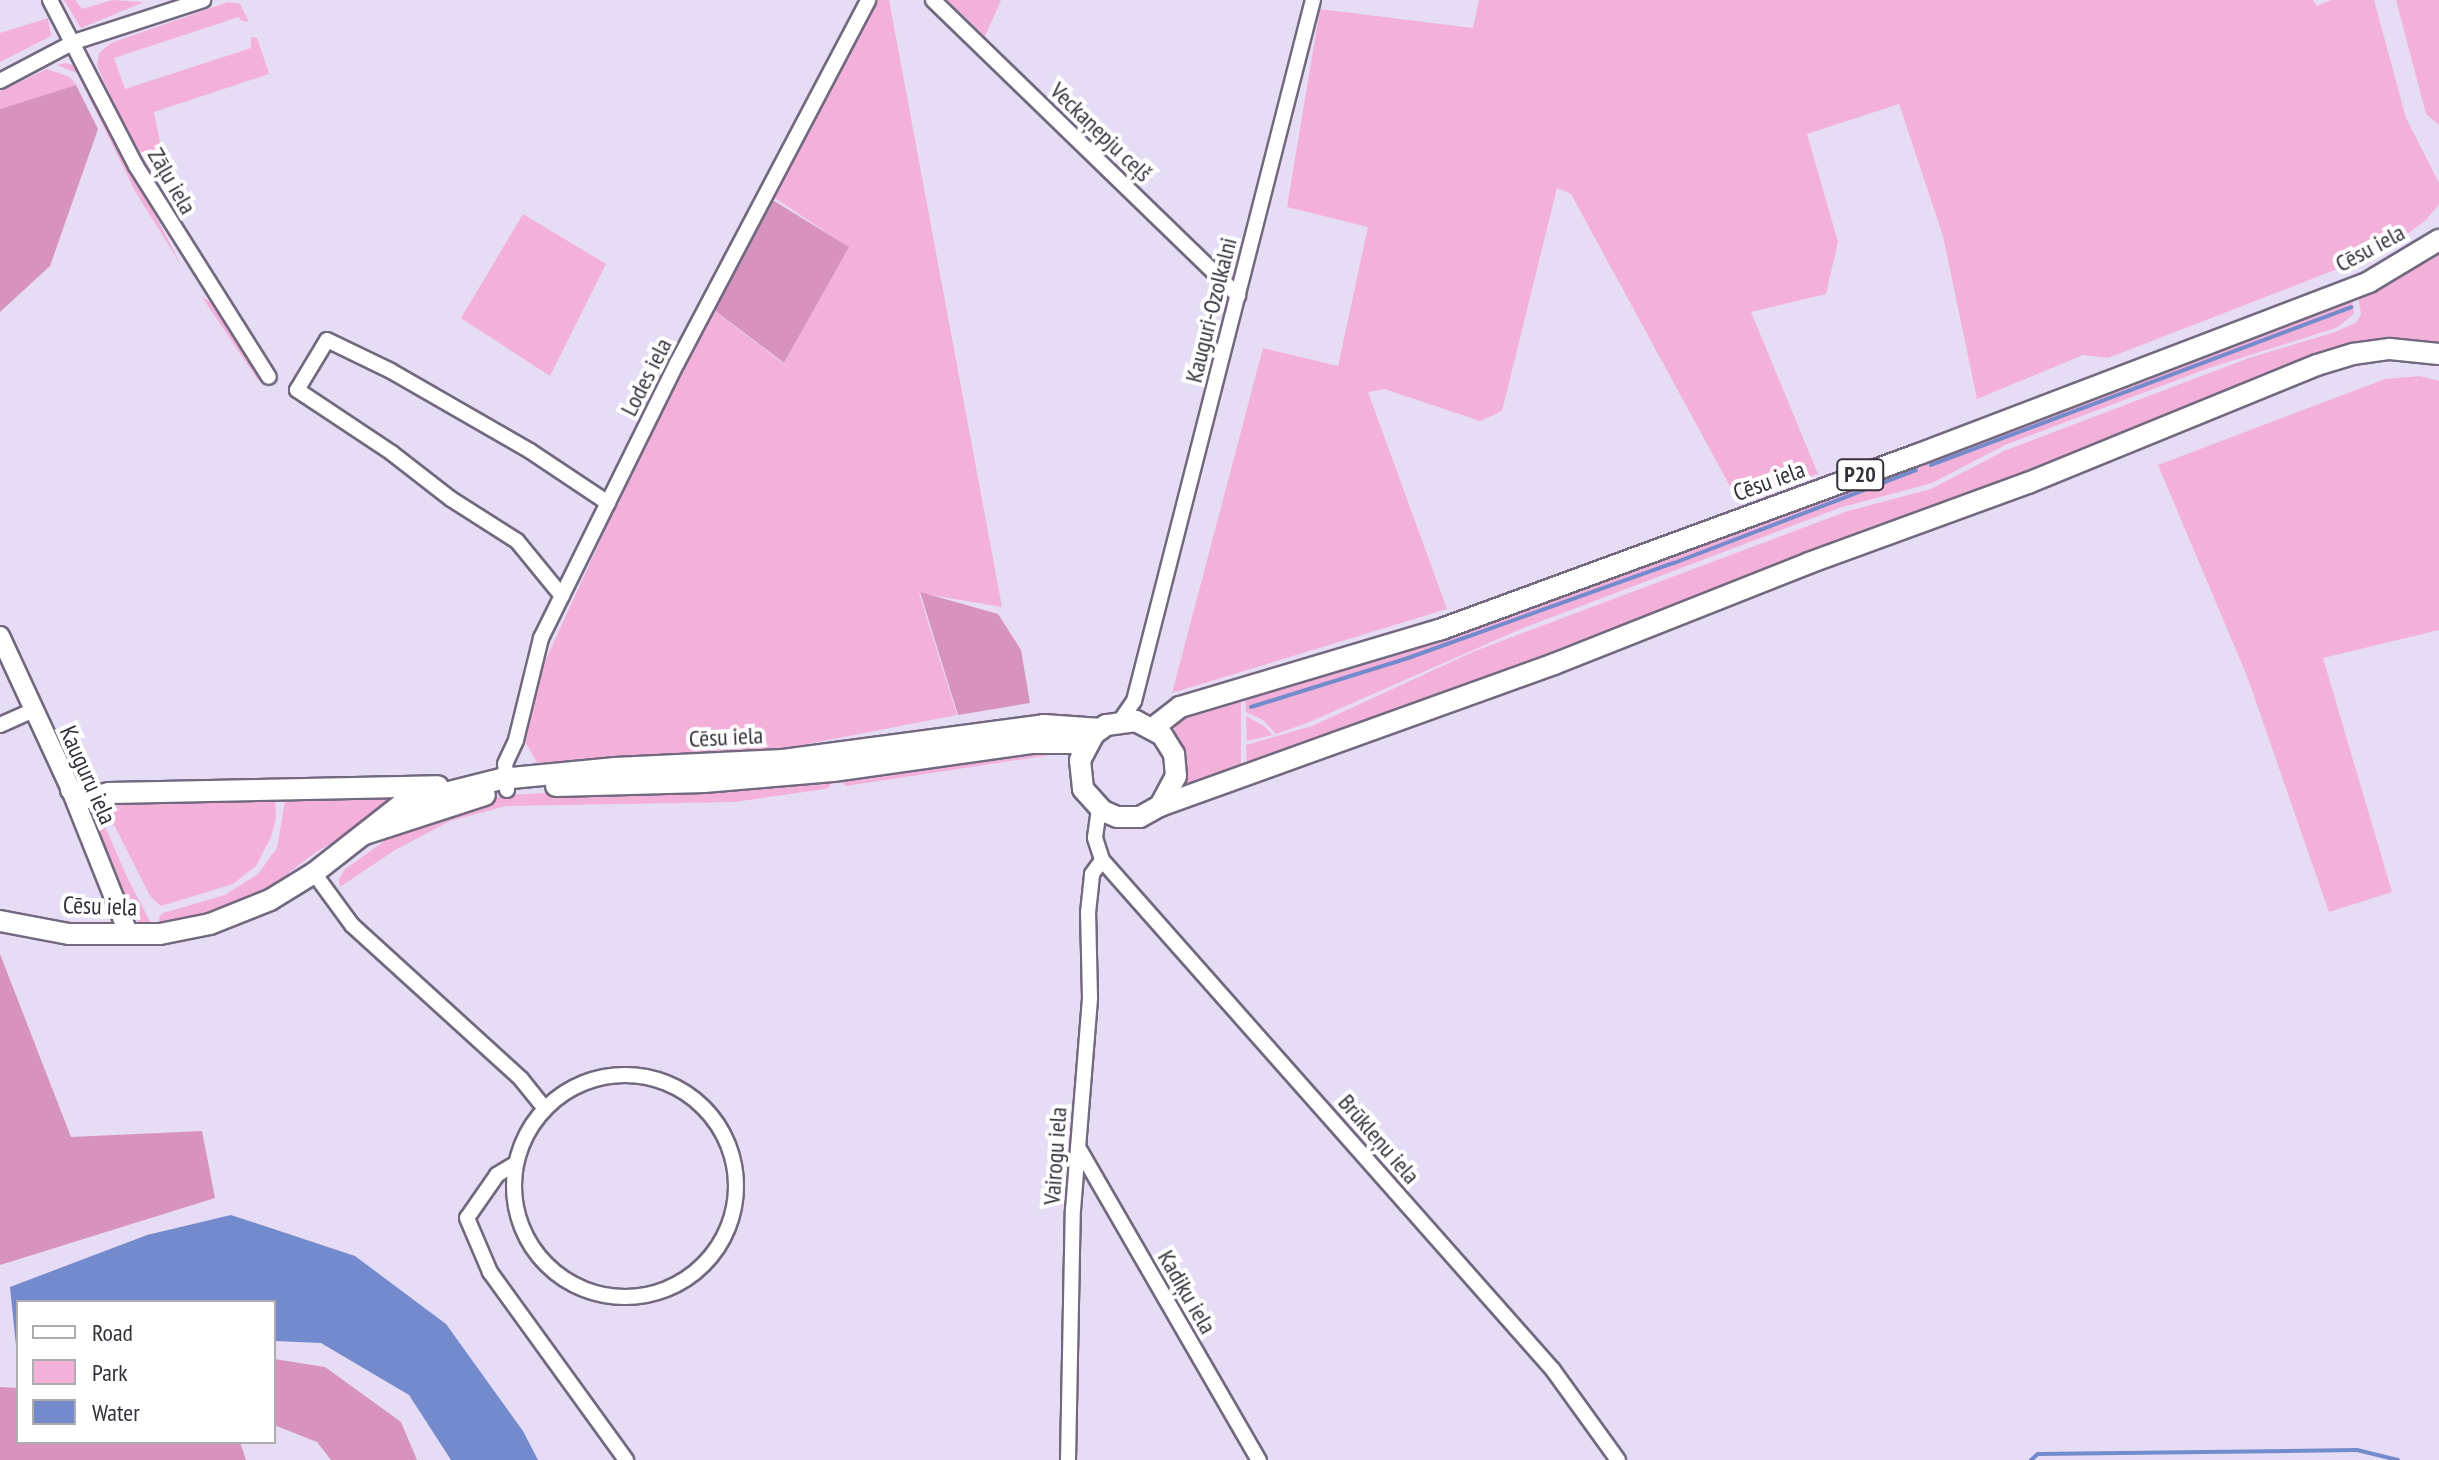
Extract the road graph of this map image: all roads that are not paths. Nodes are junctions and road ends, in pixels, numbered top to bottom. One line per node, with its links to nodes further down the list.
1 (50, 0): 6 (street, Zāļu iela)
2 (203, 0): 6 (street)
3 (868, 0): 12 (street, Lodes iela)
4 (933, 0): 9 (street, Veckaņepju ceļš)
5 (1313, 0): 9 (street, Kauguri-Ozolkalni)
6 (74, 42): 7 (street); 11 (street, Zāļu iela)
7 (0, 81)
8 (2439, 240): 19 (main road, Cēsu iela / P20)
9 (1238, 296): 14 (street, Kauguri-Ozolkalni)
10 (2439, 354): 24 (main road)
11 (269, 377)
12 (608, 503): 13 (street, Lodes iela); 13 (street)
13 (562, 596): 21 (street, Lodes iela)
14 (1151, 630): 18 (street); 19 (street)
15 (0, 636): 16 (main road, Kauguru iela)
16 (33, 710): 17 (street); 23 (main road, Kauguru iela)
17 (0, 725)
18 (1111, 725): 19 (main road, Cēsu iela); 20 (main road); 21 (main road, Cēsu iela)
19 (1148, 726): 24 (main road)
20 (1084, 749): 21 (main road, Cēsu iela); 25 (main road)
21 (506, 784): 22 (main road, Cēsu iela); 26 (main road, Cēsu iela)
22 (474, 785): 23 (main road); 26 (main road, Cēsu iela)
23 (71, 790): 30 (main road, Kauguru iela)
24 (1160, 806): 25 (main road)
25 (1109, 813): 27 (street)
26 (365, 834): 28 (main road, Cēsu iela)
27 (1101, 857): 32 (street, Vairogu iela); 37 (street, Brūkleņu iela)
28 (314, 873): 30 (main road, Cēsu iela); 31 (street)
29 (0, 921): 30 (main road, Cēsu iela)
30 (129, 935)
31 (545, 1109): 33 (street); 33 (street)
32 (1078, 1147): 35 (street, Vairogu iela); 36 (street, Kadiķu iela)
33 (515, 1164): 34 (street)
34 (626, 1460)
35 (1068, 1460)
36 (1259, 1460)
37 (1618, 1460)

